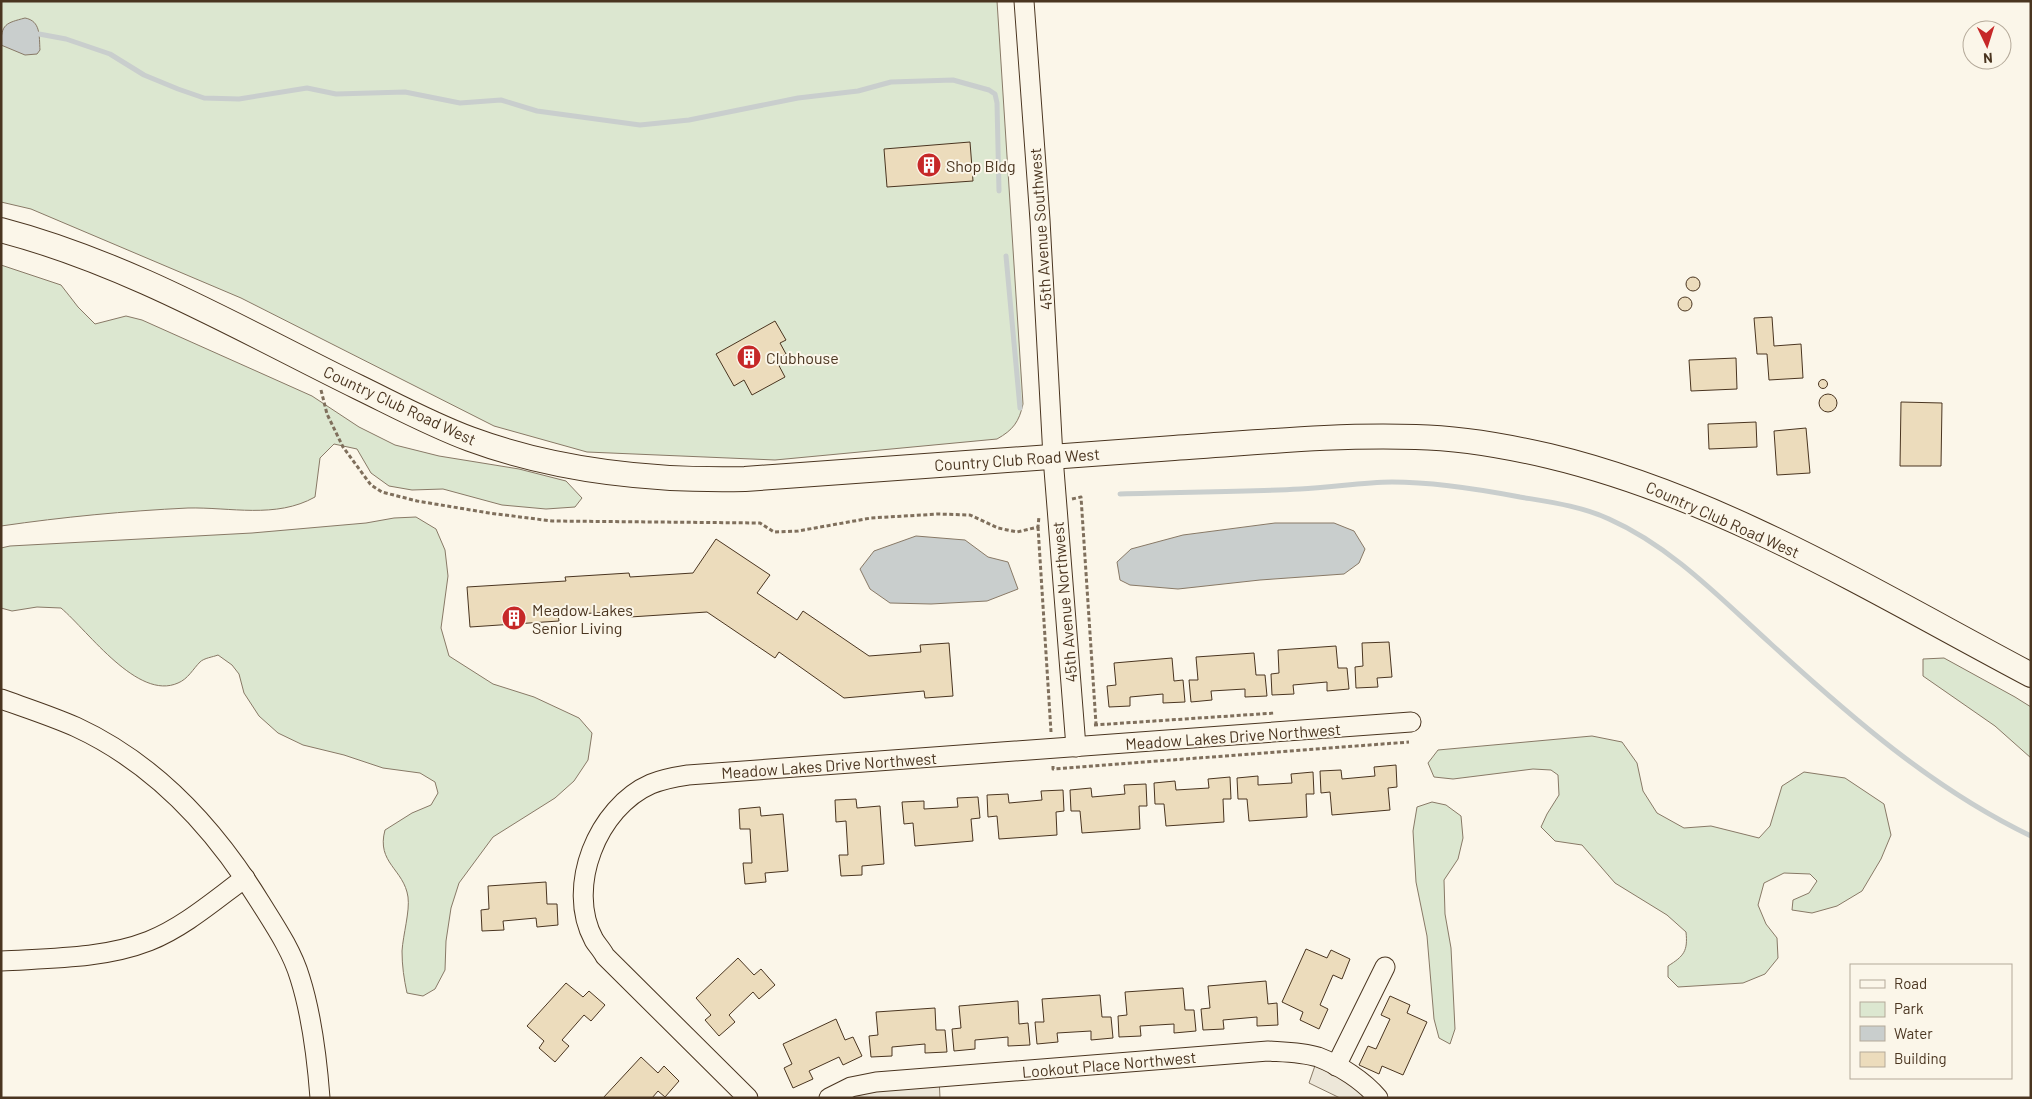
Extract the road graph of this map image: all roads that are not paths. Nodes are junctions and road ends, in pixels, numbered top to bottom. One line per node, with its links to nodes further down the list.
1 (1024, 1): 3 (street, 45th Avenue Southwest)
2 (1, 230): 3 (main road, Country Club Road West)
3 (1053, 456): 4 (main road, Country Club Road West); 7 (street, 45th Avenue Northwest)
4 (2031, 675)
5 (1, 699): 8 (street)
6 (1411, 722): 7 (street, Meadow Lakes Drive Northwest)
7 (1076, 747): 13 (street, Meadow Lakes Drive Northwest)
8 (245, 878): 9 (street); 12 (street)
9 (1, 961)
10 (1385, 967): 11 (street)
11 (1336, 1066): 14 (street, Lookout Place Northwest); 15 (street, Lookout Place Northwest)
12 (320, 1098)
13 (748, 1098)
14 (829, 1098)
15 (1378, 1098)

